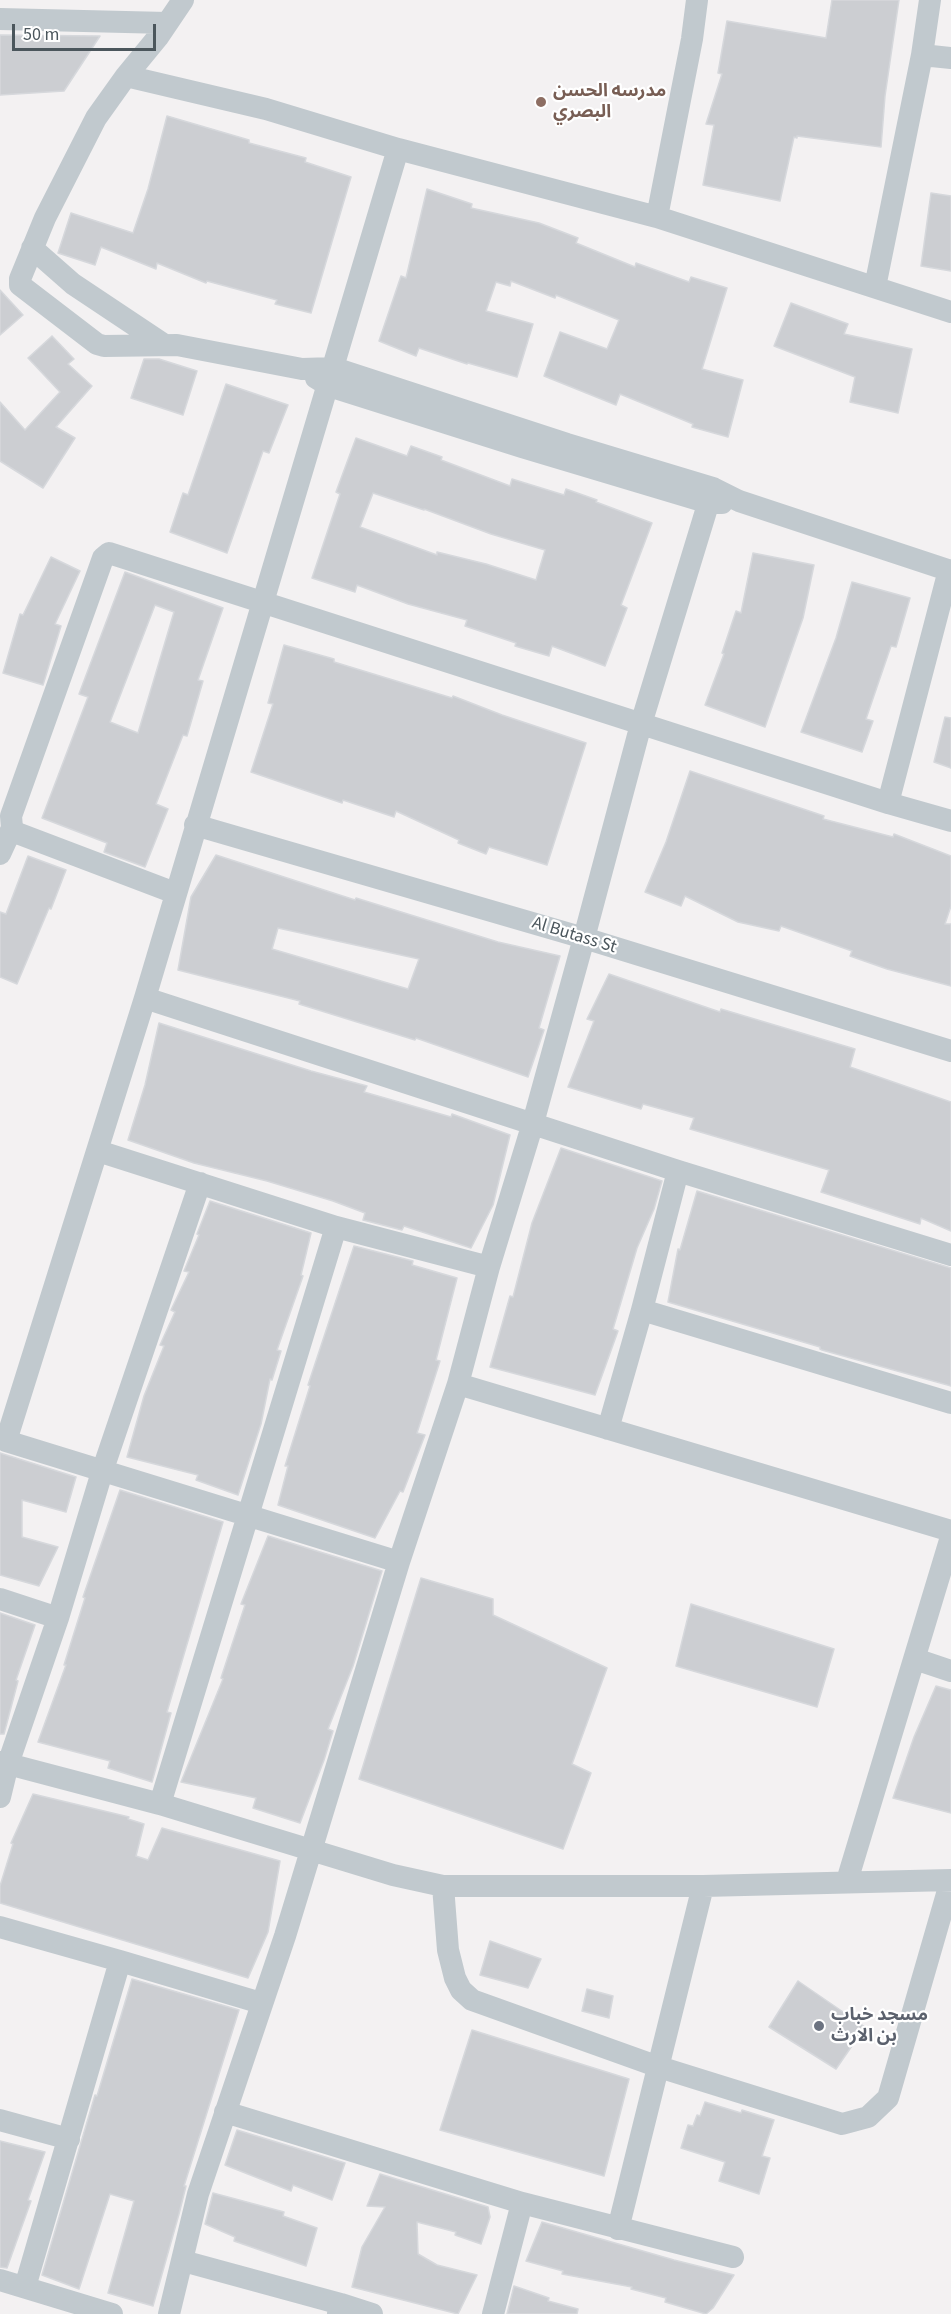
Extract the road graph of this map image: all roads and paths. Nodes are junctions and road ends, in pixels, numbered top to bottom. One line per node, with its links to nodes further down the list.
1 (183, 0): 5 (street)
2 (698, 0): 10 (street)
3 (930, 0): 6 (street)
4 (0, 19): 5 (street)
5 (167, 23): 8 (street)
6 (922, 55): 7 (street); 12 (street)
7 (951, 58)
8 (126, 76): 9 (street); 11 (street)
9 (398, 149): 10 (street); 15 (street)
10 (657, 218): 12 (street)
11 (32, 248): 14 (street); 14 (street)
12 (875, 287): 13 (street)
13 (951, 312)
14 (163, 344): 15 (street)
15 (331, 377): 16 (street); 18 (street)
16 (711, 496): 17 (street); 19 (street)
17 (950, 570): 20 (street)
18 (264, 603): 19 (street); 22 (street); 23 (street)
19 (641, 724): 20 (street); 26 (street)
20 (888, 803): 21 (street)
21 (951, 821)
22 (195, 825): 25 (street); 26 (street, Al Butass St)
23 (12, 828): 24 (street); 25 (street)
24 (0, 854)
25 (175, 893): 27 (street)
26 (584, 938): 28 (street, Al Butass St); 29 (street)
27 (145, 998): 29 (street); 30 (street)
28 (951, 1051)
29 (533, 1123): 31 (street); 35 (street)
30 (98, 1151): 32 (street); 40 (street)
31 (678, 1171): 34 (street); 36 (street)
32 (200, 1183): 33 (street); 41 (street)
33 (336, 1227): 35 (street); 42 (street)
34 (951, 1255)
35 (489, 1267): 37 (street)
36 (642, 1310): 38 (street); 39 (street)
37 (458, 1384): 39 (street); 45 (street)
38 (951, 1403)
39 (608, 1429): 43 (street)
40 (3, 1440): 41 (street)
41 (102, 1472): 42 (street); 47 (street)
42 (247, 1514): 45 (street); 52 (street)
43 (951, 1531)
44 (951, 1537): 48 (street)
45 (399, 1562): 53 (street)
46 (0, 1599): 47 (street)
47 (58, 1618): 50 (street)
48 (915, 1659): 49 (street); 55 (street)
49 (951, 1671)
50 (4, 1763): 51 (street); 52 (street)
51 (0, 1797)
52 (160, 1804): 53 (street)
53 (311, 1851): 56 (street); 60 (street)
54 (951, 1880): 55 (street); 61 (street)
55 (847, 1881): 57 (street)
56 (443, 1886): 57 (street); 61 (street)
57 (703, 1886): 61 (street)
58 (0, 1927): 59 (street)
59 (120, 1961): 60 (street); 64 (street)
60 (261, 2004): 62 (street)
61 (659, 2067): 66 (street)
62 (225, 2112): 65 (street); 68 (street)
63 (0, 2120): 64 (street)
64 (69, 2139): 70 (street)
65 (522, 2203): 66 (street); 75 (street)
66 (618, 2229): 67 (street)
67 (733, 2257)
68 (183, 2261): 71 (street); 73 (street)
69 (0, 2280): 70 (street)
70 (25, 2287): 72 (street)
71 (340, 2309): 74 (street)
72 (112, 2314)
73 (169, 2314)
74 (372, 2314)
75 (493, 2314)

